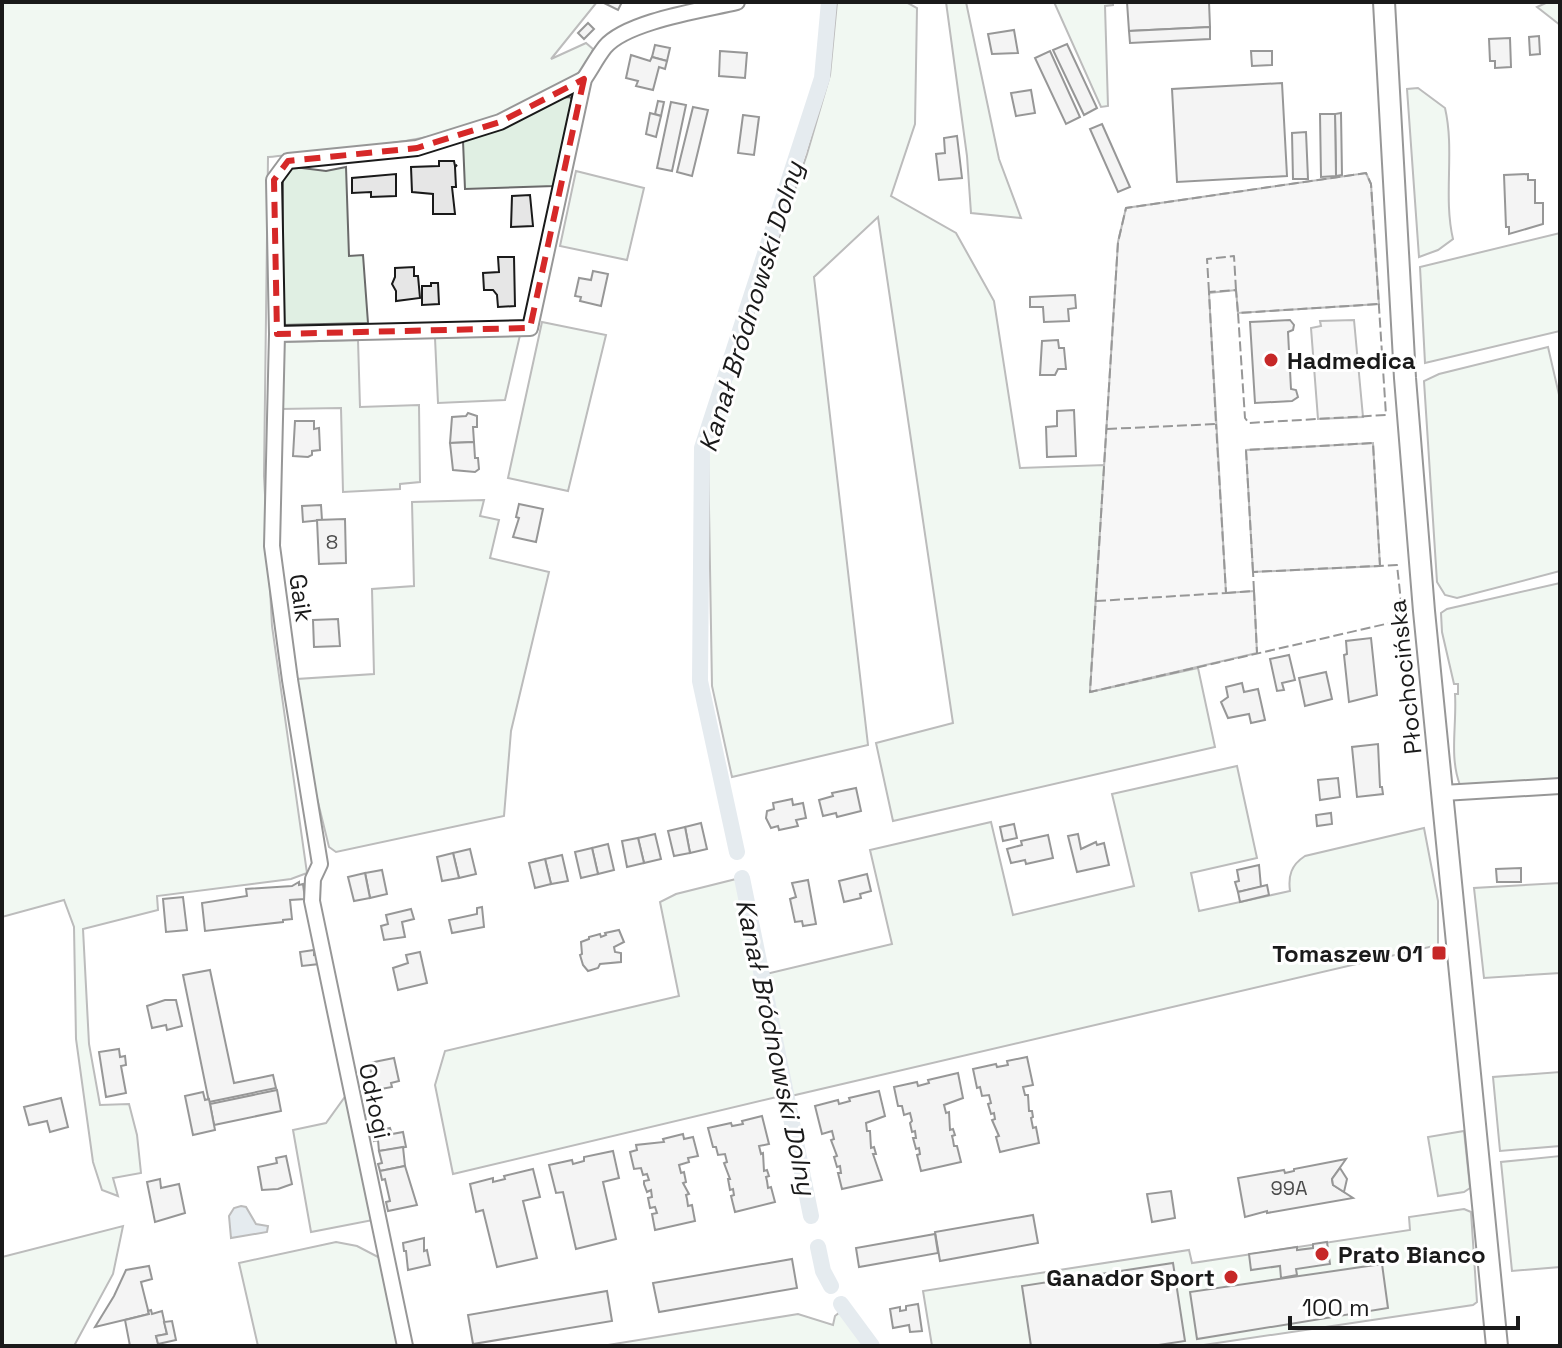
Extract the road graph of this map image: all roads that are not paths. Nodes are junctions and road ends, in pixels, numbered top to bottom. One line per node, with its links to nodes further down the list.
1 (737, 2): 3 (street)
2 (1384, 2): 6 (main road, Płochocińska)
3 (584, 79): 4 (street, Gaik); 4 (street)
4 (277, 334): 7 (street, Gaik)
5 (1560, 786): 6 (street)
6 (1443, 793): 9 (main road, Płochocińska)
7 (320, 864): 8 (street, Odłogi)
8 (405, 1346)
9 (1497, 1346)

